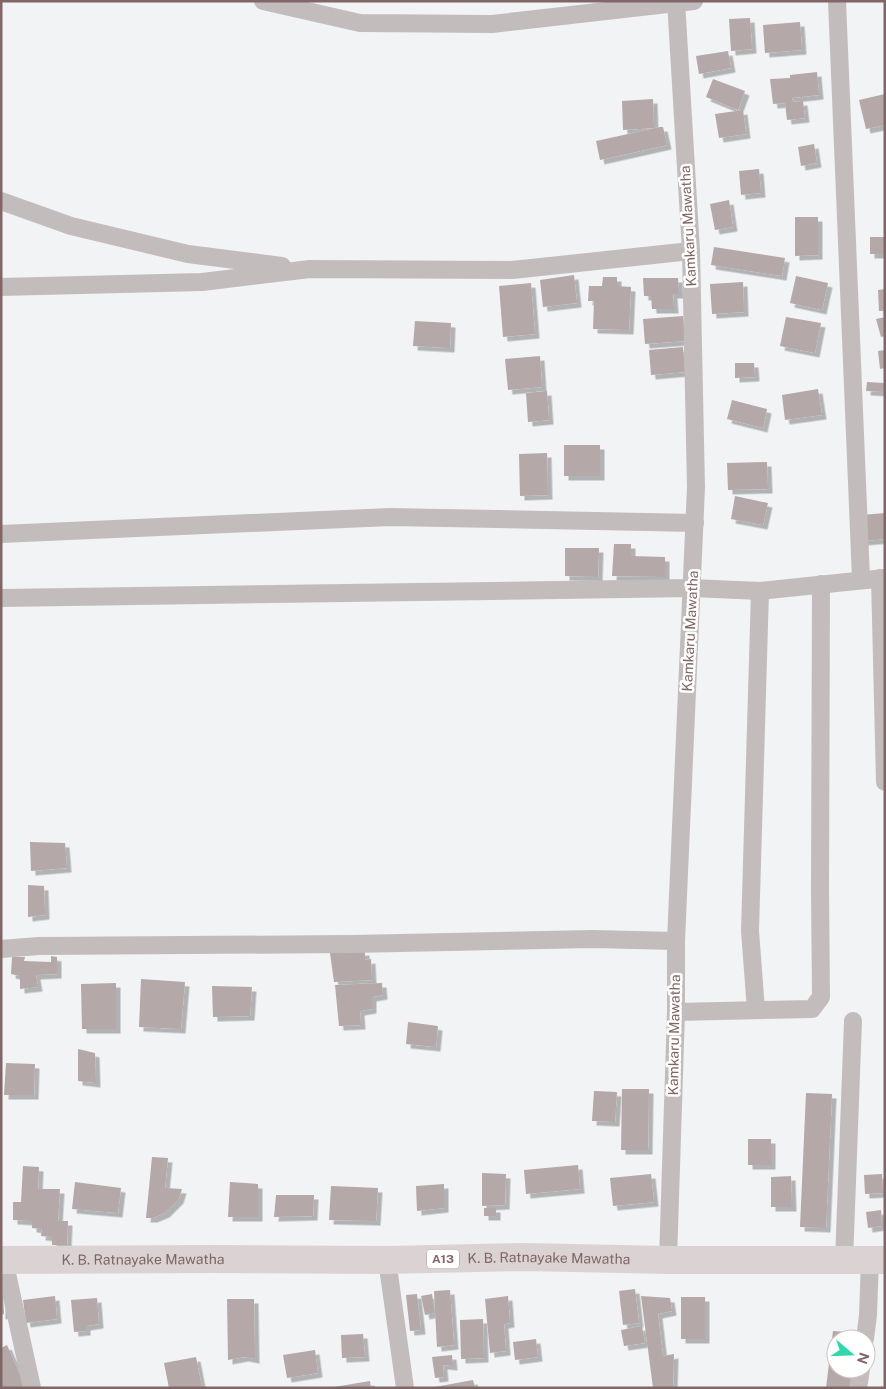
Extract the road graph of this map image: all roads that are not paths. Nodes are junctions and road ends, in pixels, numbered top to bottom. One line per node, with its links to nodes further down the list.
1 (263, 1): 3 (street)
2 (837, 1): 11 (street)
3 (682, 2): 5 (street, Kamkaru Mawatha)
4 (1, 201): 6 (street)
5 (690, 251): 6 (street); 8 (street, Kamkaru Mawatha)
6 (310, 269): 7 (street)
7 (1, 287)
8 (695, 523): 9 (street); 13 (street, Kamkaru Mawatha)
9 (1, 534)
10 (883, 578): 11 (street); 16 (street)
11 (861, 579): 12 (street)
12 (821, 584): 14 (street); 19 (street)
13 (692, 588): 14 (street); 15 (street); 17 (street, Kamkaru Mawatha)
14 (760, 591): 19 (street)
15 (1, 598)
16 (885, 782)
17 (676, 941): 18 (street); 20 (street, Kamkaru Mawatha)
18 (1, 949)
19 (756, 1010): 20 (street)
20 (676, 1012): 24 (street, Kamkaru Mawatha)
21 (853, 1021): 25 (street)
22 (3, 1260): 23 (highway, K. B. Ratnayake Mawatha / A13); 27 (street)
23 (387, 1260): 24 (highway, K. B. Ratnayake Mawatha / A13); 28 (street)
24 (668, 1260): 25 (highway, K. B. Ratnayake Mawatha / A13)
25 (866, 1260): 26 (street)
26 (866, 1329)
27 (32, 1388)
28 (405, 1388)

